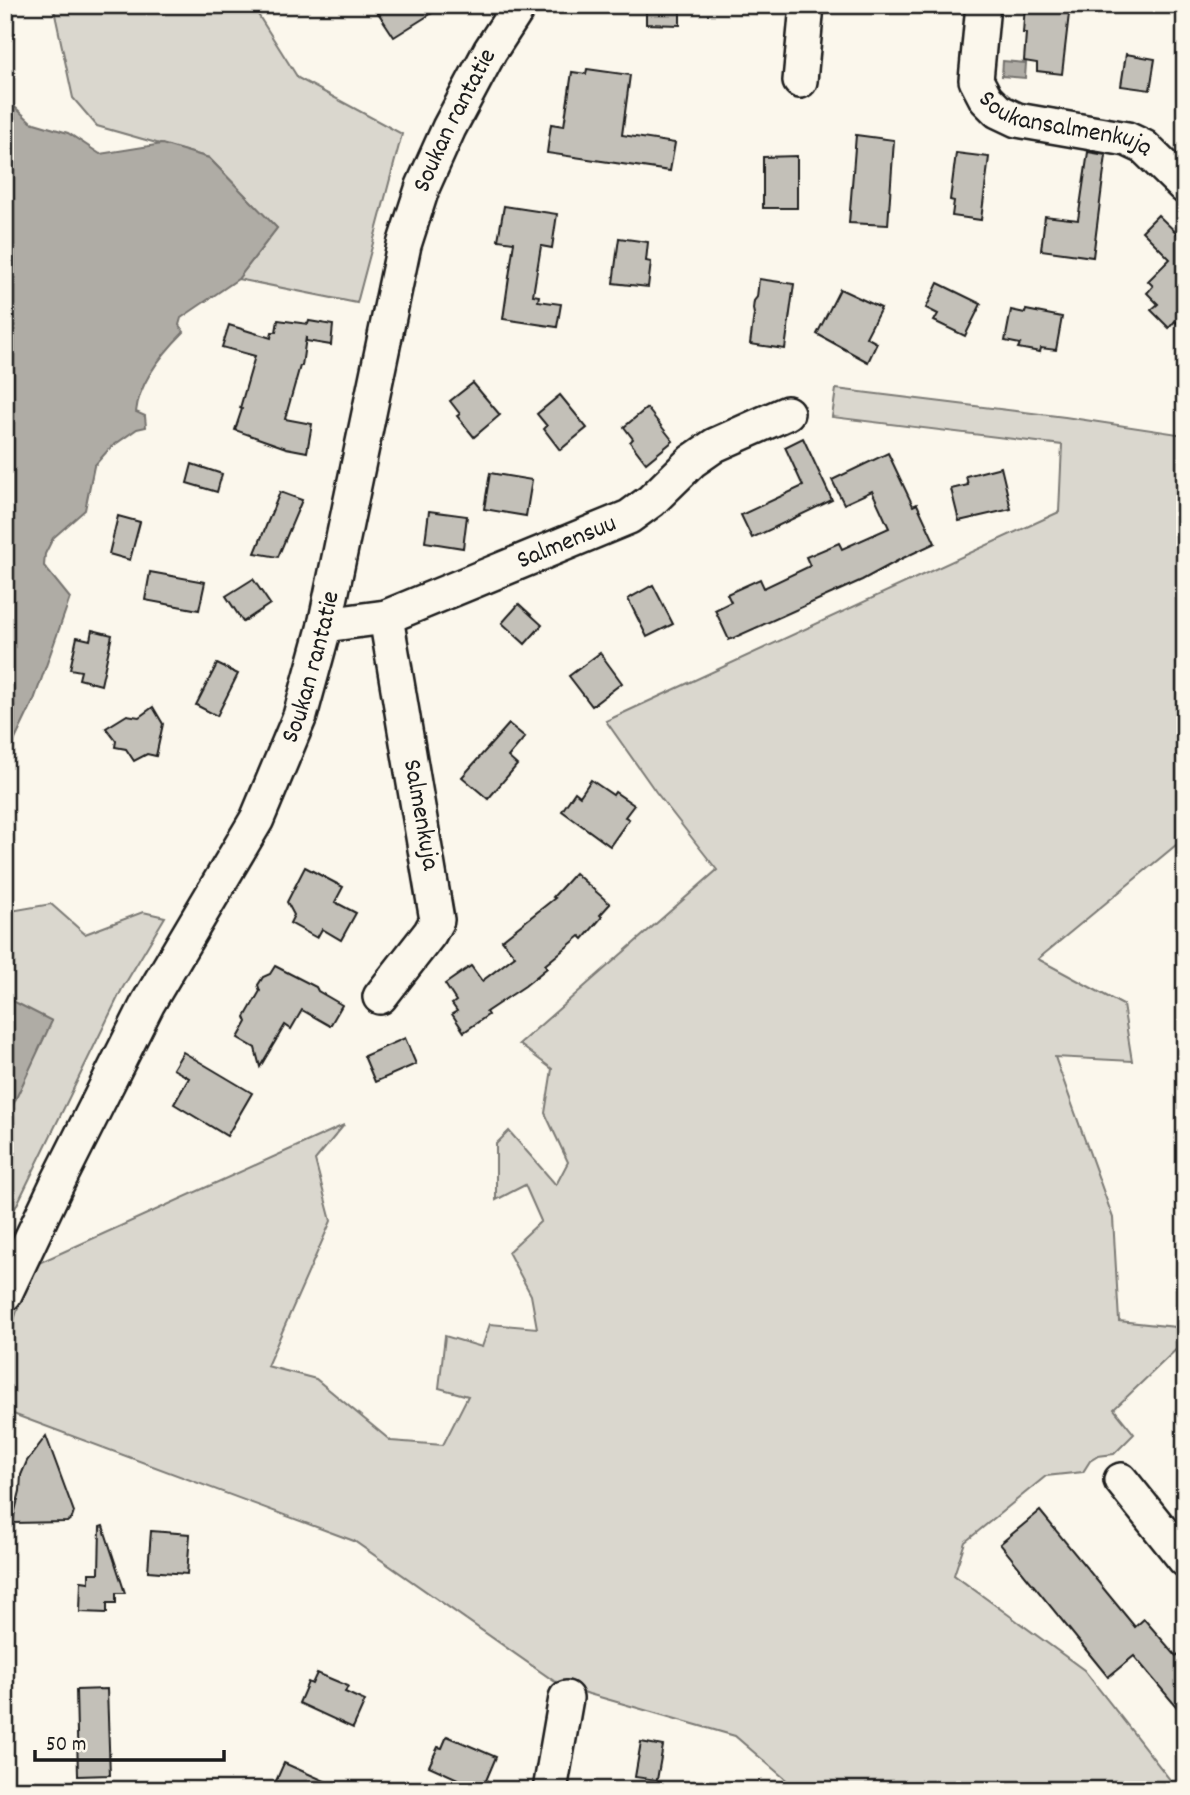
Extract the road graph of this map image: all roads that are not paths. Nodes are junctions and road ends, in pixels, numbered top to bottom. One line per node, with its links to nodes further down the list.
1 (520, 5): 8 (street, Soukan rantatie)
2 (807, 5): 4 (street)
3 (983, 5): 5 (street, Soukansalmenkuja)
4 (800, 82)
5 (1185, 187)
6 (787, 413): 7 (street, Salmensuu)
7 (386, 617): 8 (street, Salmensuu); 9 (street, Salmenkuja)
8 (325, 625): 10 (street, Soukan rantatie)
9 (380, 997)
10 (5, 1294)
11 (1121, 1480): 12 (street)
12 (1185, 1559)
13 (566, 1698): 14 (street)
14 (550, 1790)

